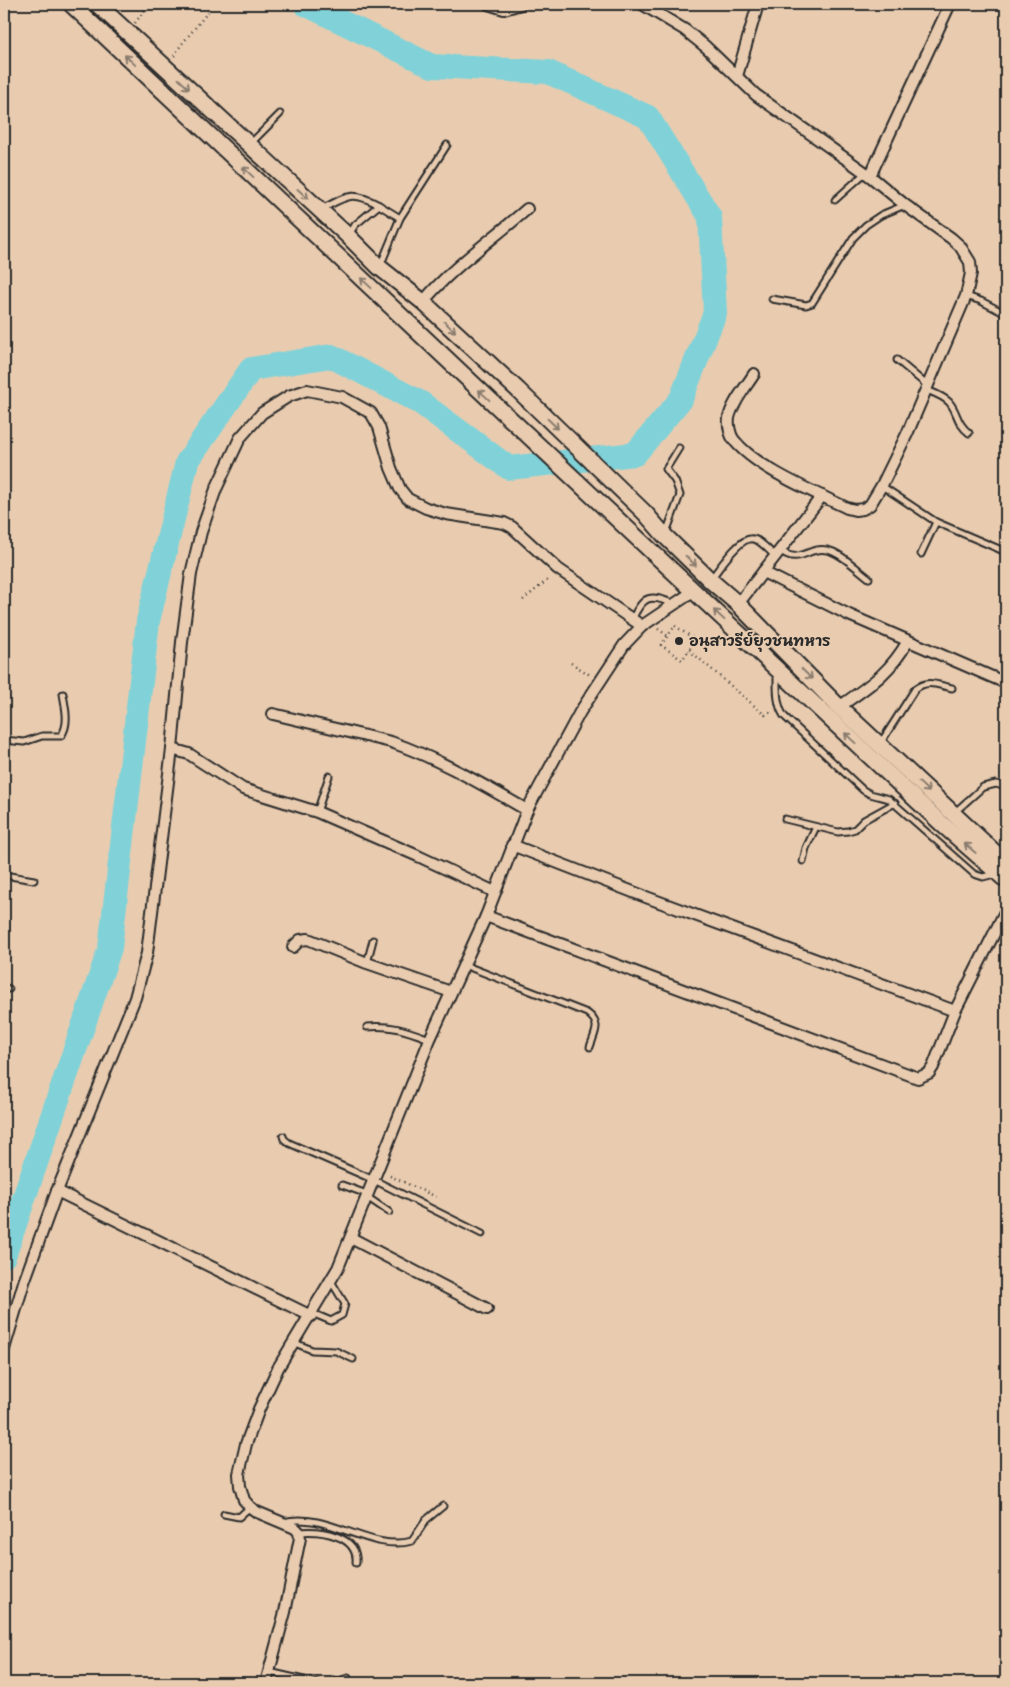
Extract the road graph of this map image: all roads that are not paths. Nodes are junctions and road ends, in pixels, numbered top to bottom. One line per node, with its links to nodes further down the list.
1 (71, 4): 40 (main road, one-way to 1)
2 (97, 4): 10 (main road, one-way to 10)
3 (488, 4): 4 (street)
4 (521, 4)
5 (642, 4): 8 (street)
6 (758, 4): 8 (street)
7 (950, 4): 12 (street)
8 (736, 76): 12 (street)
9 (280, 114): 10 (lane)
10 (250, 145): 17 (main road, one-way to 17)
11 (447, 145): 18 (lane)
12 (867, 174): 13 (lane); 15 (street)
13 (835, 200)
14 (378, 205): 17 (lane); 18 (lane); 19 (lane)
15 (905, 205): 21 (street); 22 (lane)
16 (527, 209): 23 (street)
17 (320, 210): 19 (main road)
18 (400, 218): 20 (lane)
19 (348, 236): 20 (main road)
20 (379, 267): 23 (main road)
21 (966, 296): 24 (lane); 27 (street)
22 (772, 299)
23 (423, 302): 33 (main road, one-way to 33)
24 (1006, 314)
25 (897, 360): 27 (lane)
26 (754, 374): 31 (street)
27 (928, 388): 28 (lane); 30 (street)
28 (969, 433)
29 (679, 448): 33 (lane)
30 (882, 486): 31 (street); 32 (lane)
31 (822, 496): 35 (street)
32 (936, 522): 34 (lane); 36 (lane)
33 (665, 536): 39 (main road, one-way to 39)
34 (1006, 552)
35 (778, 554): 37 (street); 38 (lane); 39 (lane)
36 (921, 554)
37 (762, 572): 42 (street); 45 (street)
38 (869, 578)
39 (710, 580): 42 (main road)
40 (694, 592): 41 (street); 46 (main road, one-way to 40)
41 (675, 604): 43 (lane); 44 (street)
42 (738, 604): 50 (main road, one-way to 50)
43 (632, 620): 44 (street); 54 (street)
44 (642, 626): 58 (street)
45 (908, 641): 47 (street); 50 (street)
46 (778, 670): 57 (lane); 65 (main road, one-way to 46)
47 (1006, 683)
48 (952, 688): 53 (lane)
49 (63, 694): 52 (lane)
50 (839, 707): 53 (main road)
51 (273, 714): 58 (street)
52 (4, 740)
53 (880, 745): 60 (main road, one-way to 60)
54 (172, 749): 59 (street); 83 (street)
55 (329, 776): 59 (lane)
56 (1006, 787): 60 (lane)
57 (895, 804): 62 (lane); 65 (lane)
58 (527, 810): 63 (street)
59 (317, 812): 68 (street)
60 (954, 814): 65 (main road)
61 (784, 819): 62 (lane)
62 (816, 827): 64 (lane)
63 (512, 845): 68 (street); 76 (street)
64 (803, 861)
65 (1004, 872)
66 (4, 875): 67 (lane)
67 (34, 880)
68 (495, 892): 70 (street)
69 (1006, 910): 76 (street)
70 (486, 916): 74 (street); 76 (street)
71 (373, 940): 73 (lane)
72 (293, 947): 73 (street)
73 (367, 963): 75 (street)
74 (464, 964): 75 (street); 79 (lane)
75 (451, 992): 78 (street)
76 (955, 1010)
77 (367, 1027): 78 (lane)
78 (430, 1039): 81 (street)
79 (590, 1047)
80 (283, 1136): 81 (lane)
81 (376, 1176): 84 (street); 86 (lane)
82 (342, 1185): 84 (lane)
83 (57, 1191): 90 (street); 92 (street)
84 (368, 1196): 85 (lane); 87 (street)
85 (389, 1212)
86 (482, 1234)
87 (352, 1238): 88 (street); 89 (street)
88 (331, 1281): 90 (street); 90 (lane)
89 (487, 1309)
90 (312, 1314): 91 (street)
91 (295, 1343): 93 (lane); 95 (street)
92 (4, 1349)
93 (353, 1359)
94 (443, 1506): 97 (lane)
95 (250, 1507): 96 (lane); 97 (street)
96 (224, 1514)
97 (283, 1522): 98 (street)
98 (299, 1532): 99 (lane); 100 (street)
99 (356, 1563)
100 (268, 1672): 102 (street); 103 (lane)
101 (348, 1678): 104 (lane)
102 (266, 1683)
103 (317, 1683)
104 (332, 1683)

